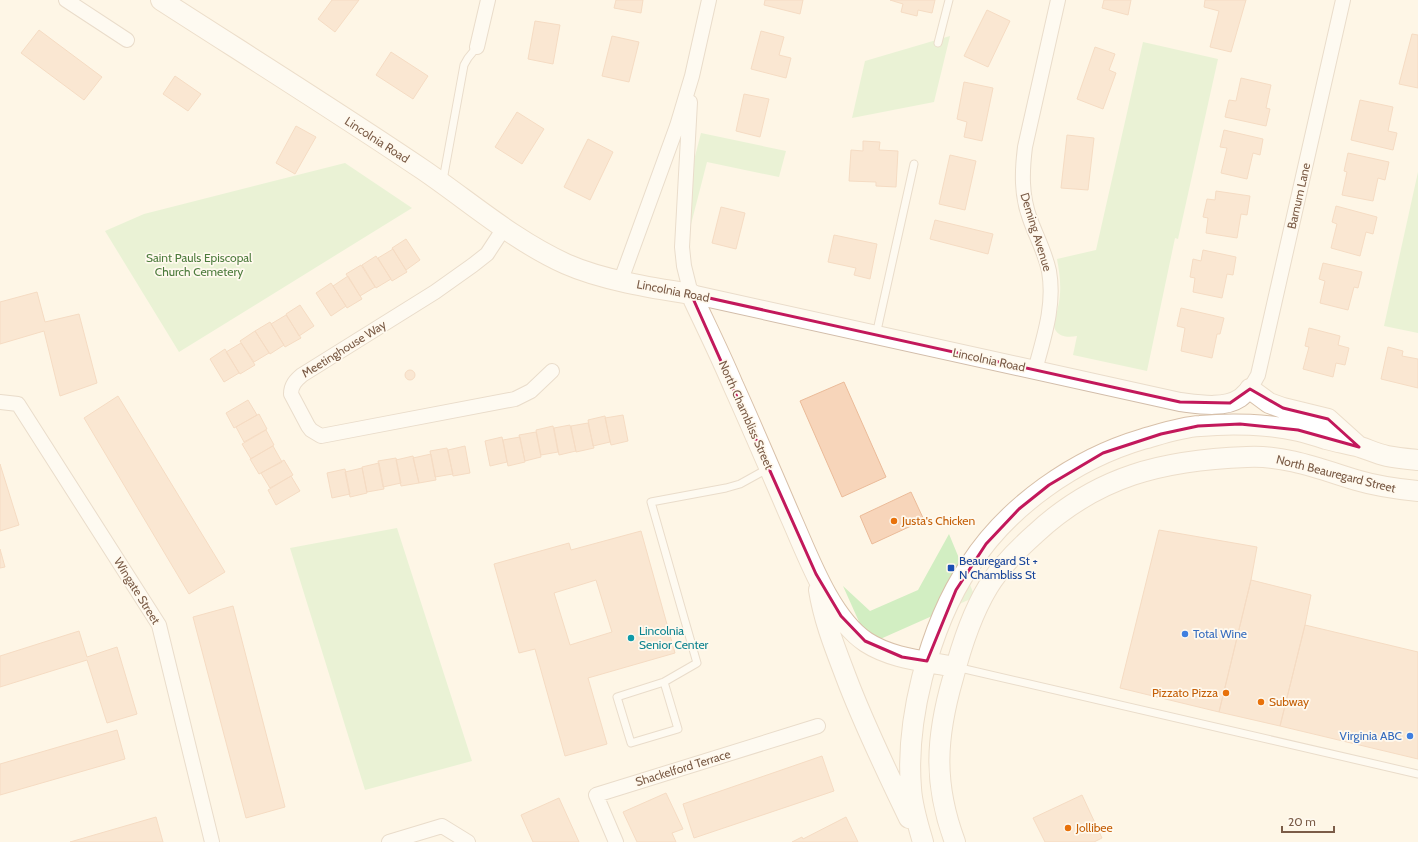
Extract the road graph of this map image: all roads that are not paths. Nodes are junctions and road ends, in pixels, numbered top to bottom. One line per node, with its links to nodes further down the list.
1 (66, 0): 8 (street)
2 (161, 0): 13 (main road, Lincolnia Road)
3 (488, 0): 10 (street)
4 (709, 0): 11 (street, North Chambliss Street)
5 (949, 0): 9 (lane)
6 (1058, 0): 19 (street, Deming Avenue)
7 (1343, 0): 20 (street, Barnum Lane)
8 (127, 40)
9 (938, 43)
10 (477, 47): 13 (lane)
11 (692, 76): 15 (street, North Chambliss Street); 16 (street, North Chambliss Street)
12 (914, 164): 17 (lane)
13 (442, 184): 14 (main road, Lincolnia Road)
14 (504, 228): 15 (main road, Lincolnia Road); 18 (street, Meetinghouse Way)
15 (621, 280): 16 (main road, Lincolnia Road)
16 (691, 294): 17 (street, Lincolnia Road); 24 (main road, North Chambliss Street)
17 (876, 335): 19 (street, Lincolnia Road)
18 (552, 370)
19 (1035, 370): 20 (street, Lincolnia Road)
20 (1250, 389): 22 (main road)
21 (0, 402): 32 (street, Wingate Street)
22 (1359, 447): 23 (main road); 27 (main road)
23 (1418, 460)
24 (769, 468): 26 (main road, North Chambliss Street); 29 (lane)
25 (1418, 491): 28 (main road, North Beauregard Street)
26 (816, 574): 27 (main road, North Chambliss Street); 36 (main road)
27 (927, 661): 28 (main road, North Chambliss Street); 36 (main road)
28 (956, 667): 31 (lane); 37 (main road, North Beauregard Street)
29 (664, 682): 29 (lane)
30 (818, 726): 35 (street, Shackelford Terrace)
31 (1418, 774)
32 (212, 842)
33 (389, 842): 34 (street)
34 (468, 842)
35 (616, 842)
36 (922, 842)
37 (955, 842)

